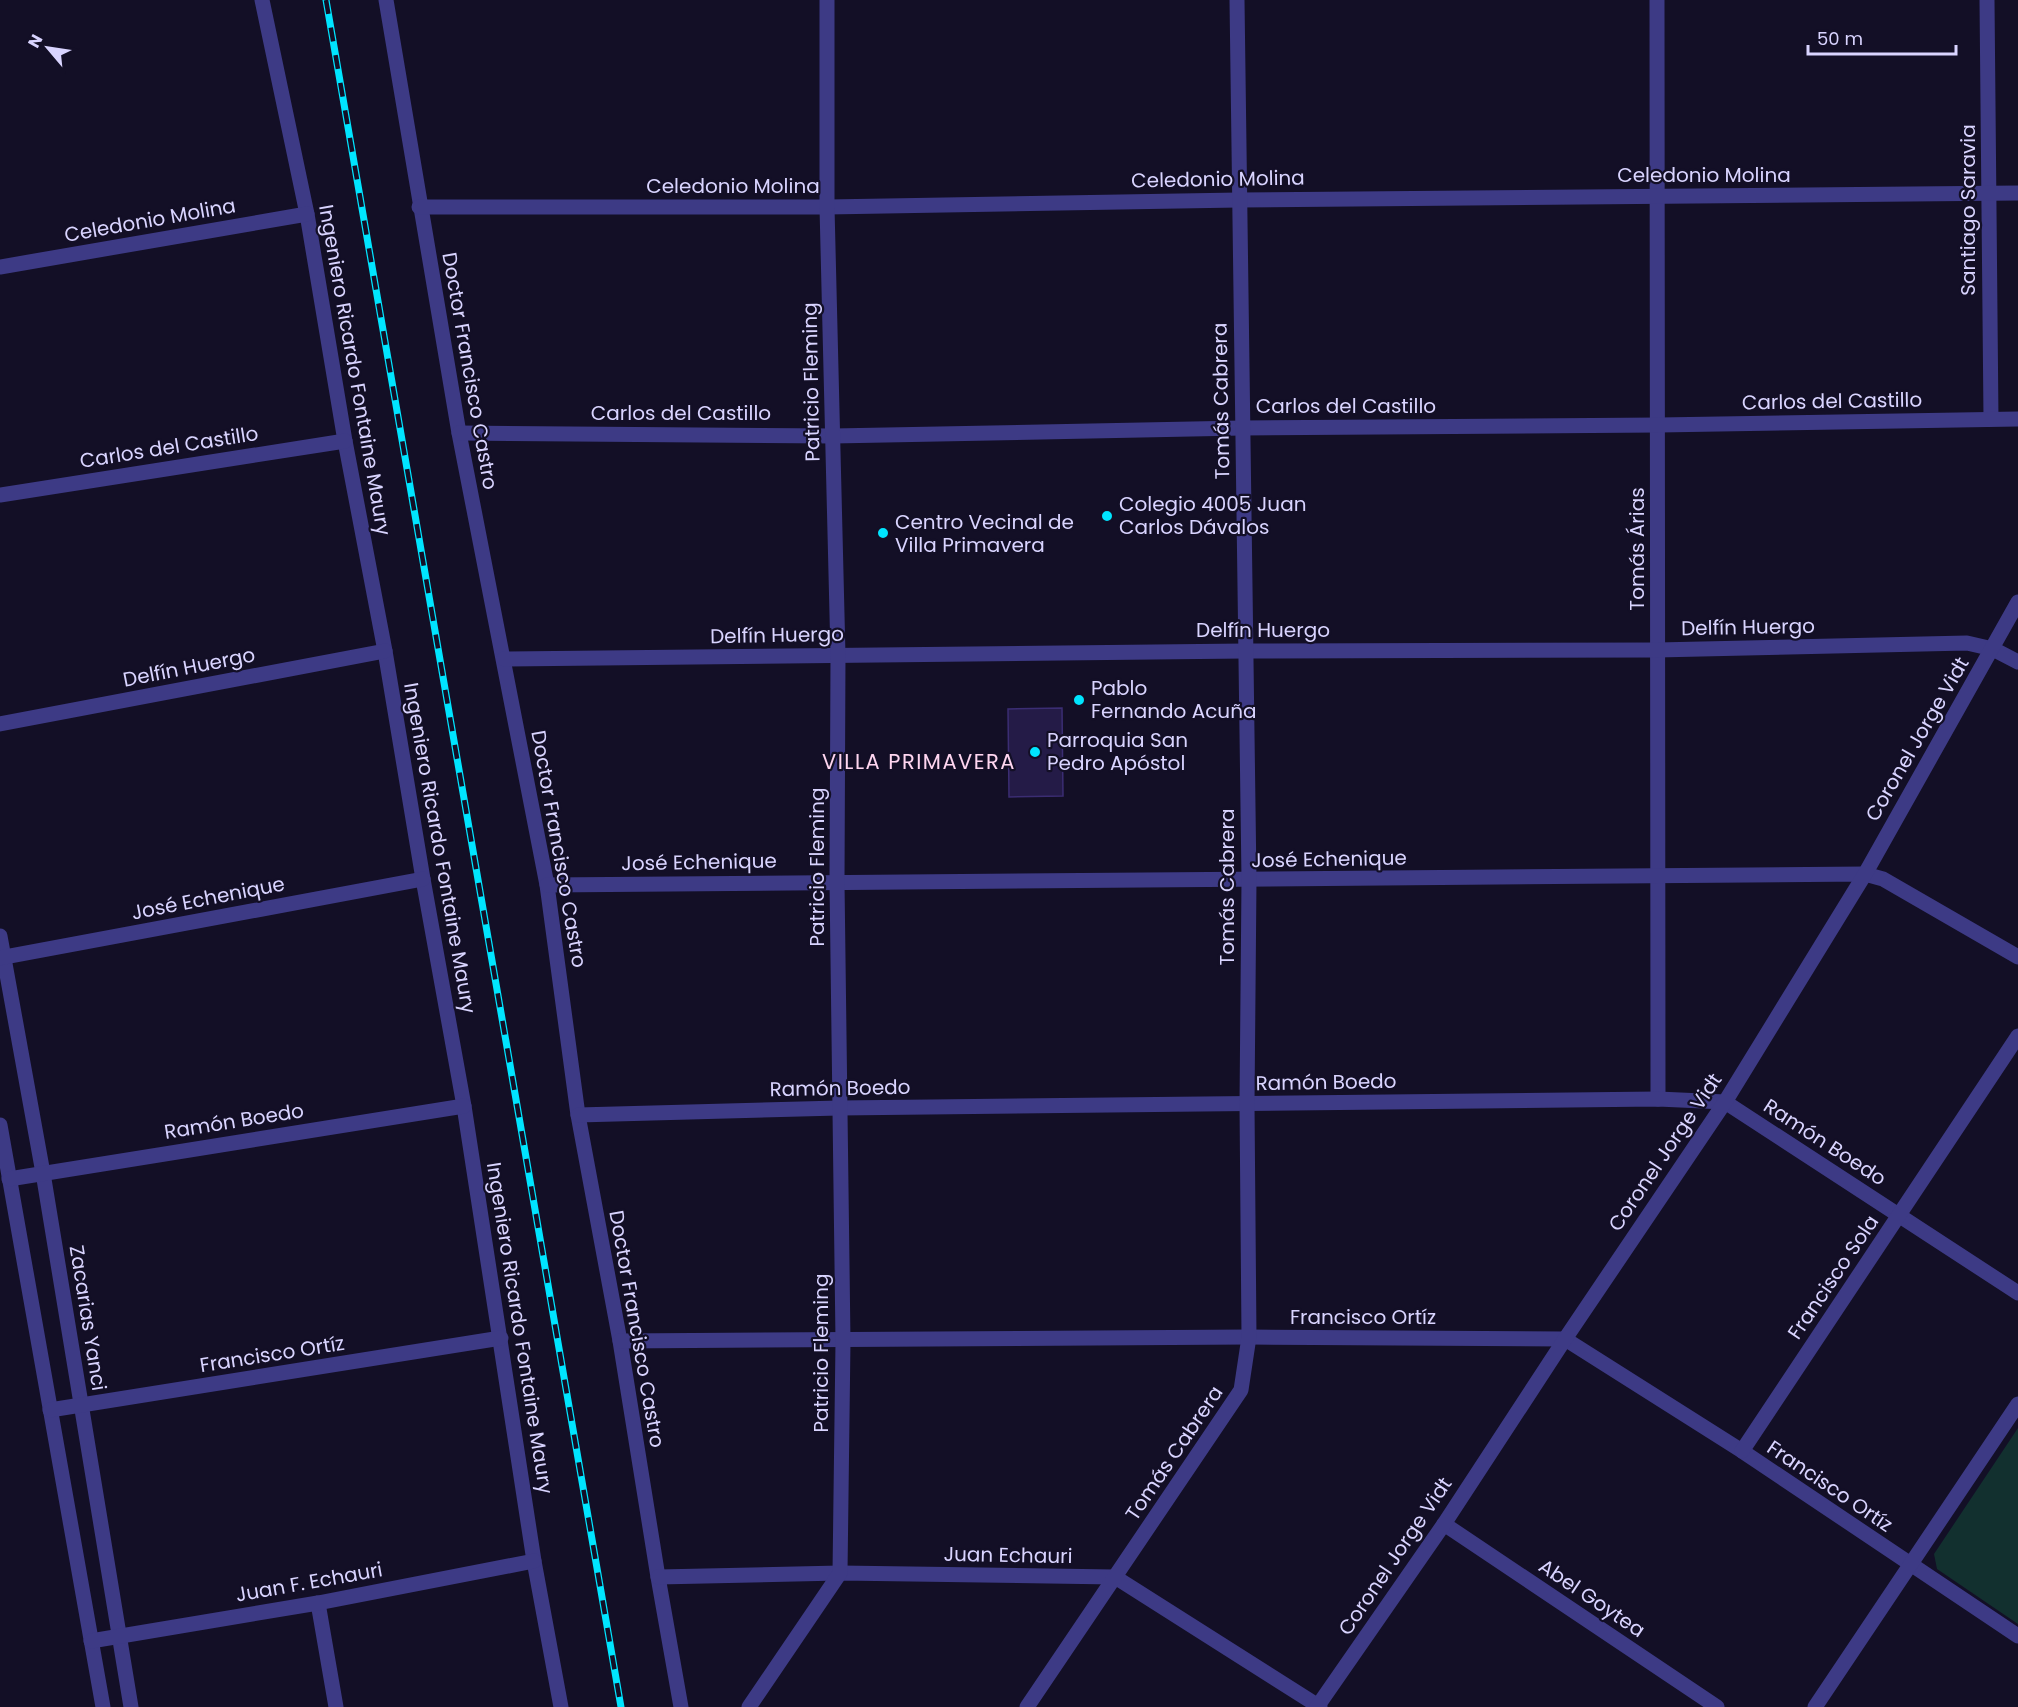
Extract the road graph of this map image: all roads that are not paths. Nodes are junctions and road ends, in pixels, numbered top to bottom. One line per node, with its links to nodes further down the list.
1 (262, 0): 13 (street, Ingeniero Ricardo Fontaine Maury)
2 (386, 0): 11 (street, Doctor Francisco Castro)
3 (827, 0): 12 (street, Patricio Fleming)
4 (1237, 0): 10 (street, Tomás Cabrera)
5 (1657, 0): 9 (street, Tomás Árias)
6 (1988, 0): 8 (street, Santiago Saravia)
7 (2018, 193): 8 (street, Celedonio Molina)
8 (1988, 194): 9 (street, Celedonio Molina); 15 (street, Santiago Saravia)
9 (1657, 197): 10 (street, Celedonio Molina); 17 (street, Tomás Árias)
10 (1239, 200): 12 (street, Celedonio Molina); 18 (street, Tomás Cabrera)
11 (419, 207): 12 (street, Celedonio Molina); 19 (street, Doctor Francisco Castro)
12 (827, 207): 20 (street, Patricio Fleming)
13 (307, 214): 14 (street, Celedonio Molina); 21 (street, Ingeniero Ricardo Fontaine Maury)
14 (0, 267)
15 (1991, 419): 16 (street, Carlos del Castillo); 17 (street, Carlos del Castillo)
16 (2018, 419)
17 (1659, 425): 18 (street, Carlos del Castillo); 25 (street, Tomás Árias)
18 (1242, 428): 20 (street, Carlos del Castillo); 27 (street, Tomás Cabrera)
19 (459, 433): 20 (street, Carlos del Castillo); 29 (street, Doctor Francisco Castro)
20 (833, 436): 28 (street, Patricio Fleming)
21 (345, 441): 22 (street, Carlos del Castillo); 26 (street, Ingeniero Ricardo Fontaine Maury)
22 (0, 495)
23 (2018, 602): 24 (street, Coronel Jorge Vidt)
24 (1993, 649): 25 (street, Delfín Huergo); 30 (street, Delfín Huergo); 32 (street, Coronel Jorge Vidt)
25 (1658, 650): 27 (street, Delfín Huergo); 33 (street, Tomás Árias)
26 (385, 651): 31 (street, Delfín Huergo); 34 (street, Ingeniero Ricardo Fontaine Maury)
27 (1245, 651): 28 (street, Delfín Huergo); 35 (street, Tomás Cabrera)
28 (838, 655): 29 (street, Delfín Huergo); 36 (street, Patricio Fleming)
29 (504, 659): 37 (street, Doctor Francisco Castro)
30 (2018, 662)
31 (0, 724)
32 (1865, 874): 33 (street, José Echenique); 39 (street, José Echenique); 43 (street, Coronel Jorge Vidt)
33 (1659, 876): 35 (street, José Echenique); 42 (street, Tomás Árias)
34 (423, 879): 40 (street, José Echenique); 45 (street, Ingeniero Ricardo Fontaine Maury)
35 (1249, 880): 36 (street, José Echenique); 44 (street, Tomás Cabrera)
36 (837, 882): 37 (street, José Echenique); 46 (street, Patricio Fleming)
37 (547, 885): 47 (street, Doctor Francisco Castro)
38 (0, 936): 40 (street, Zacarias Yanci)
39 (2018, 957)
40 (2, 958): 49 (street, Zacarias Yanci)
41 (2018, 1036): 51 (street, Francisco Sola)
42 (1658, 1099): 43 (street, Ramón Boedo); 44 (street, Ramón Boedo)
43 (1725, 1102): 51 (street, Ramón Boedo); 55 (street, Coronel Jorge Vidt)
44 (1247, 1104): 46 (street, Ramón Boedo); 54 (street, Tomás Cabrera)
45 (465, 1106): 49 (street, Ramón Boedo); 53 (street, Ingeniero Ricardo Fontaine Maury)
46 (839, 1108): 47 (street, Ramón Boedo); 57 (street, Patricio Fleming)
47 (578, 1115): 56 (street, Doctor Francisco Castro)
48 (0, 1125): 50 (street)
49 (43, 1173): 50 (street, Ramón Boedo); 59 (street, Zacarias Yanci)
50 (9, 1179): 60 (street)
51 (1899, 1216): 52 (street, Ramón Boedo); 61 (street, Francisco Sola)
52 (2018, 1293)
53 (501, 1338): 59 (street, Francisco Ortíz); 63 (street, Ingeniero Ricardo Fontaine Maury)
54 (1249, 1338): 55 (street, Francisco Ortíz); 57 (street, Francisco Ortíz); 67 (street, Tomás Cabrera)
55 (1565, 1339): 61 (street, Francisco Ortíz); 62 (street, Coronel Jorge Vidt)
56 (620, 1341): 57 (street, Francisco Ortíz); 66 (street, Doctor Francisco Castro)
57 (843, 1341): 65 (street, Patricio Fleming)
58 (2018, 1404): 64 (street)
59 (81, 1406): 60 (street, Francisco Ortíz); 70 (street, Zacarias Yanci)
60 (50, 1410): 71 (street)
61 (1742, 1451): 64 (street, Francisco Ortíz)
62 (1444, 1524): 79 (street, Coronel Jorge Vidt); 80 (street, Abel Goytea)
63 (534, 1561): 68 (street, Juan F. Echauri); 75 (street, Ingeniero Ricardo Fontaine Maury)
64 (1909, 1565): 69 (street, Francisco Ortíz); 81 (street)
65 (840, 1573): 66 (street, Juan Echauri); 67 (street, Juan Echauri); 77 (street)
66 (658, 1577): 76 (street, Doctor Francisco Castro)
67 (1115, 1577): 78 (street, Tomás Cabrera); 79 (street)
68 (318, 1603): 70 (street, Juan F. Echauri); 74 (street)
69 (2018, 1636)
70 (119, 1637): 71 (street, Juan F. Echauri); 73 (street, Zacarias Yanci)
71 (91, 1641): 72 (street)
72 (103, 1707)
73 (131, 1707)
74 (336, 1707)
75 (561, 1707)
76 (681, 1707)
77 (749, 1707)
78 (1027, 1707)
79 (1318, 1707)
80 (1717, 1707)
81 (1815, 1707)

